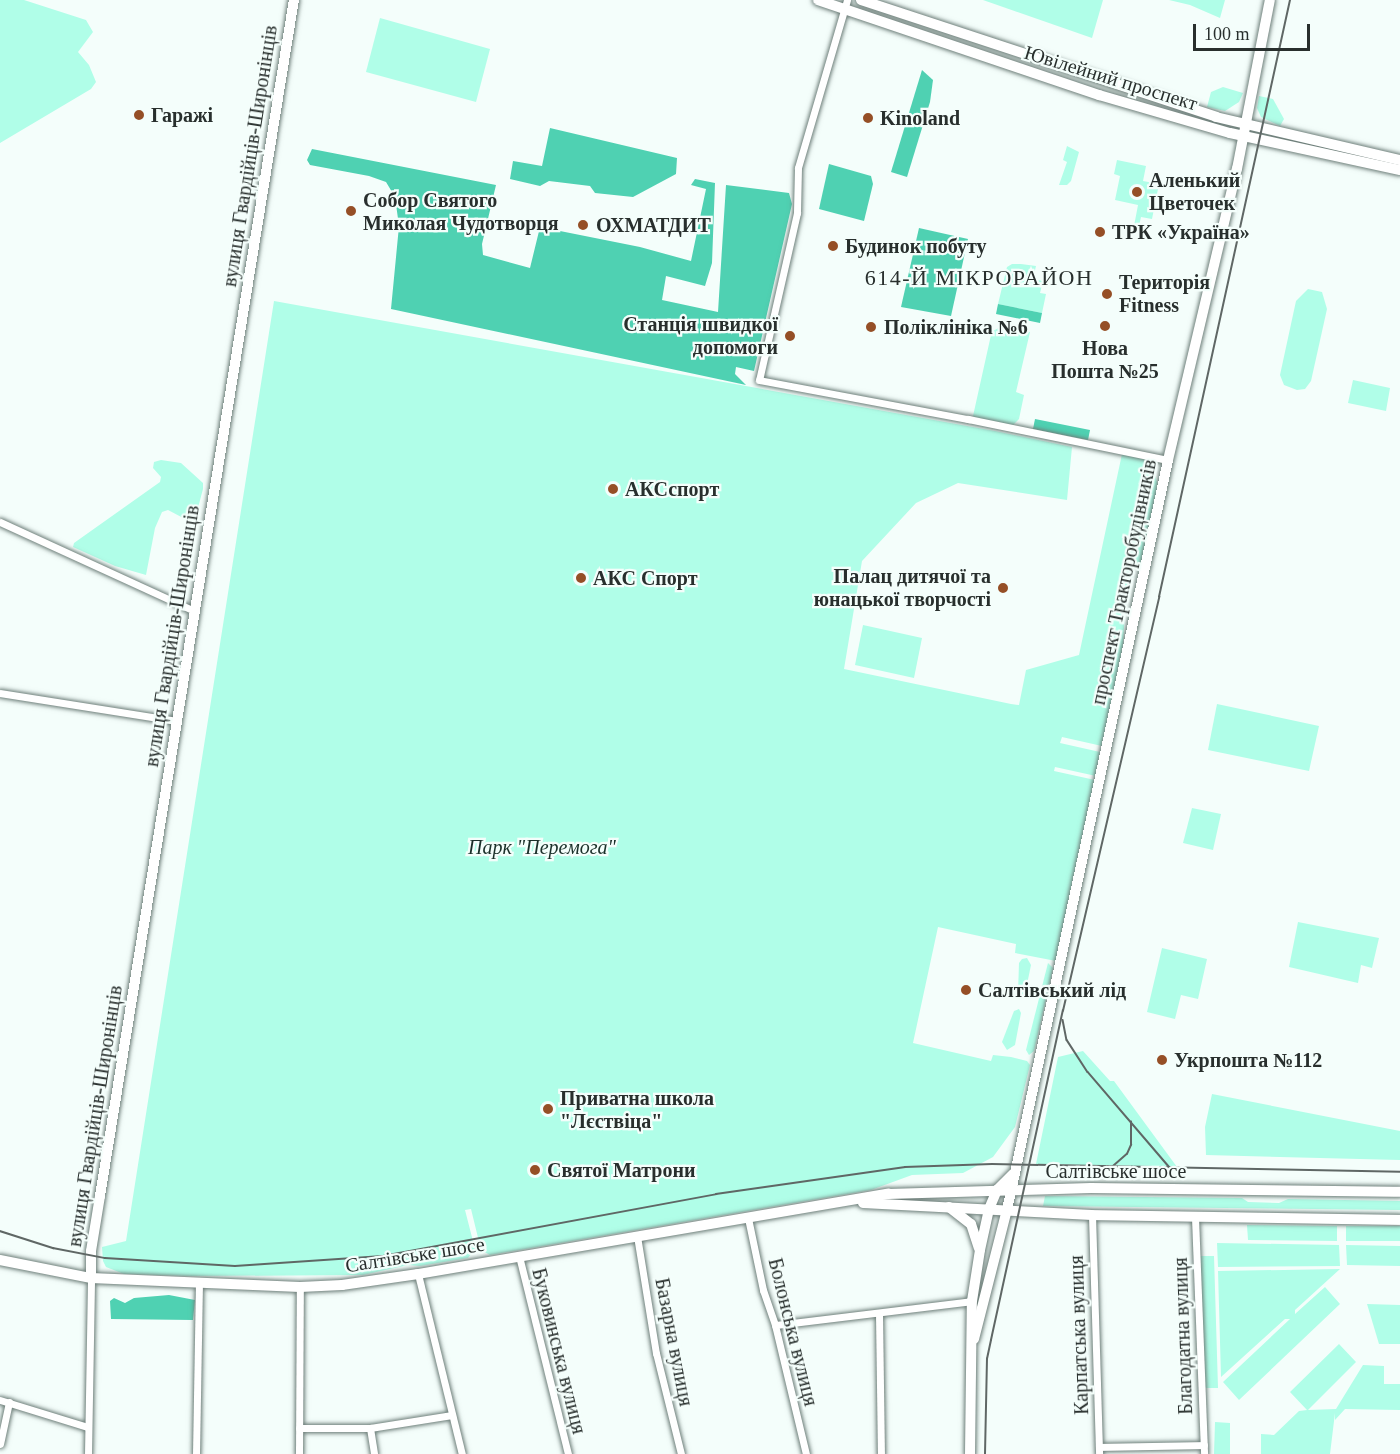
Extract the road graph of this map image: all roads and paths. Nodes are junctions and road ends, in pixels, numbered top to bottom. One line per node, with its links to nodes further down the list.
1 (294, 0): 14 (main road, вулиця Гвардійців-Широнінців)
2 (818, 0): 5 (main road, Ювілейний проспект)
3 (861, 0): 6 (main road, Ювілейний проспект)
4 (1270, 0): 8 (main road, проспект Тракторобудівників)
5 (846, 4): 7 (main road, Ювілейний проспект); 12 (street)
6 (927, 23): 7 (main road); 8 (main road, Ювілейний проспект)
7 (923, 36): 9 (main road, Ювілейний проспект)
8 (1245, 126): 9 (main road, проспект Тракторобудівників); 10 (main road, Ювілейний проспект)
9 (1243, 137): 11 (main road, Ювілейний проспект); 12 (main road, проспект Тракторобудівників)
10 (1400, 160)
11 (1400, 170)
12 (1168, 460): 17 (main road, проспект Тракторобудівників)
13 (0, 522): 14 (street)
14 (194, 611): 16 (main road, вулиця Гвардійців-Широнінців)
15 (0, 693): 16 (street)
16 (177, 721): 34 (main road, вулиця Гвардійців-Широнінців)
17 (1014, 1173): 18 (main road, проспект Тракторобудівників); 19 (main road, проспект Тракторобудівників)
18 (1011, 1189): 19 (main road, Салтівське шосе); 20 (main road, Салтівське шосе); 24 (main road, проспект Тракторобудівників)
19 (997, 1190): 21 (main road, Салтівське шосе); 23 (main road, проспект Тракторобудівників)
20 (1400, 1192)
21 (832, 1203): 22 (main road, Салтівське шосе); 27 (main road, Салтівське шосе)
22 (949, 1207): 23 (main road, Салтівське шосе); 30 (main road)
23 (989, 1209): 24 (main road, Салтівське шосе); 30 (main road, проспект Тракторобудівників)
24 (1007, 1210): 25 (main road, Салтівське шосе); 40 (main road, проспект Тракторобудівників)
25 (1092, 1215): 26 (main road, Салтівське шосе); 49 (street, Карпатська вулиця)
26 (1195, 1217): 28 (main road, Салтівське шосе); 48 (street, Благодатна вулиця)
27 (748, 1218): 29 (main road, Салтівське шосе); 39 (street, Болонська вулиця)
28 (1400, 1220)
29 (637, 1236): 31 (main road, Салтівське шосе); 56 (street, Базарна вулиця)
30 (980, 1250): 37 (main road, проспект Тракторобудівників)
31 (519, 1256): 33 (main road, Салтівське шосе); 55 (street, Буковинська вулиця)
32 (0, 1260): 34 (main road, Салтівське шосе)
33 (418, 1274): 36 (main road, Салтівське шосе); 43 (street)
34 (91, 1278): 35 (main road, Салтівське шосе); 44 (street)
35 (199, 1284): 36 (main road, Салтівське шосе); 51 (street)
36 (300, 1287): 45 (street)
37 (972, 1301): 38 (street); 40 (main road, проспект Тракторобудівників)
38 (879, 1314): 39 (street); 58 (street)
39 (775, 1325): 57 (street, Болонська вулиця)
40 (974, 1339): 59 (main road, проспект Тракторобудівників)
41 (0, 1400): 42 (street)
42 (9, 1402): 44 (street); 47 (street)
43 (452, 1414): 46 (street); 54 (street)
44 (88, 1427): 50 (street)
45 (299, 1428): 46 (street); 52 (street)
46 (370, 1428): 53 (street)
47 (0, 1444)
48 (1204, 1445): 49 (street); 60 (street, Благодатна вулиця)
49 (1099, 1450)
50 (88, 1454)
51 (196, 1454)
52 (299, 1454)
53 (374, 1454)
54 (462, 1454)
55 (568, 1454)
56 (681, 1454)
57 (806, 1454)
58 (881, 1454)
59 (970, 1454)
60 (1204, 1454)

